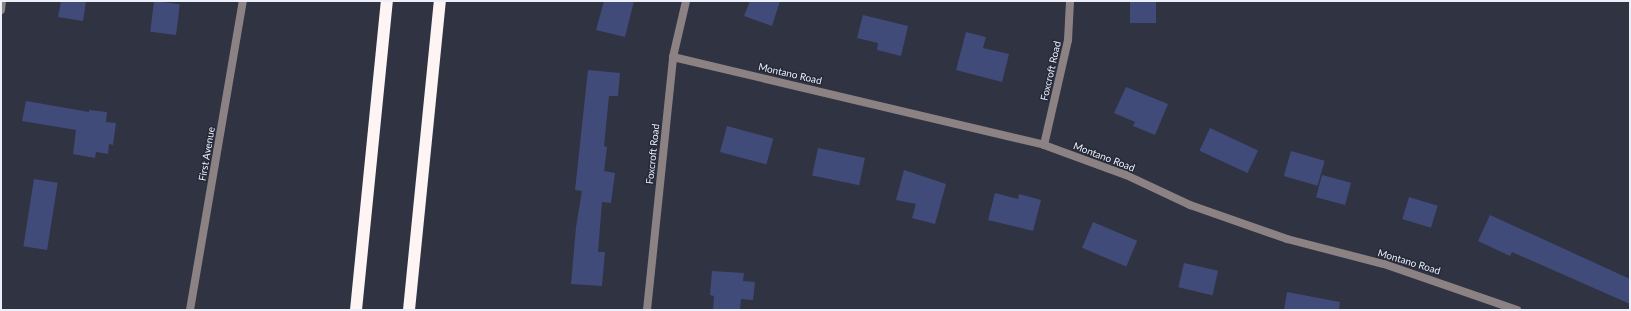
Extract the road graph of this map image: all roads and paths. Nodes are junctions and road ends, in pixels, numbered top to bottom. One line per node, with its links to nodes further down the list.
1 (2, 1): 7 (street)
2 (243, 1): 10 (street, First Avenue)
3 (387, 1): 11 (highway)
4 (440, 1): 12 (highway)
5 (686, 1): 8 (street, Foxcroft Road)
6 (1070, 1): 9 (street, Foxcroft Road)
7 (1, 10)
8 (673, 57): 9 (street, Montano Road); 13 (street, Foxcroft Road)
9 (1044, 145): 14 (street, Montano Road)
10 (190, 310)
11 (356, 310)
12 (409, 310)
13 (647, 310)
14 (1518, 310)

